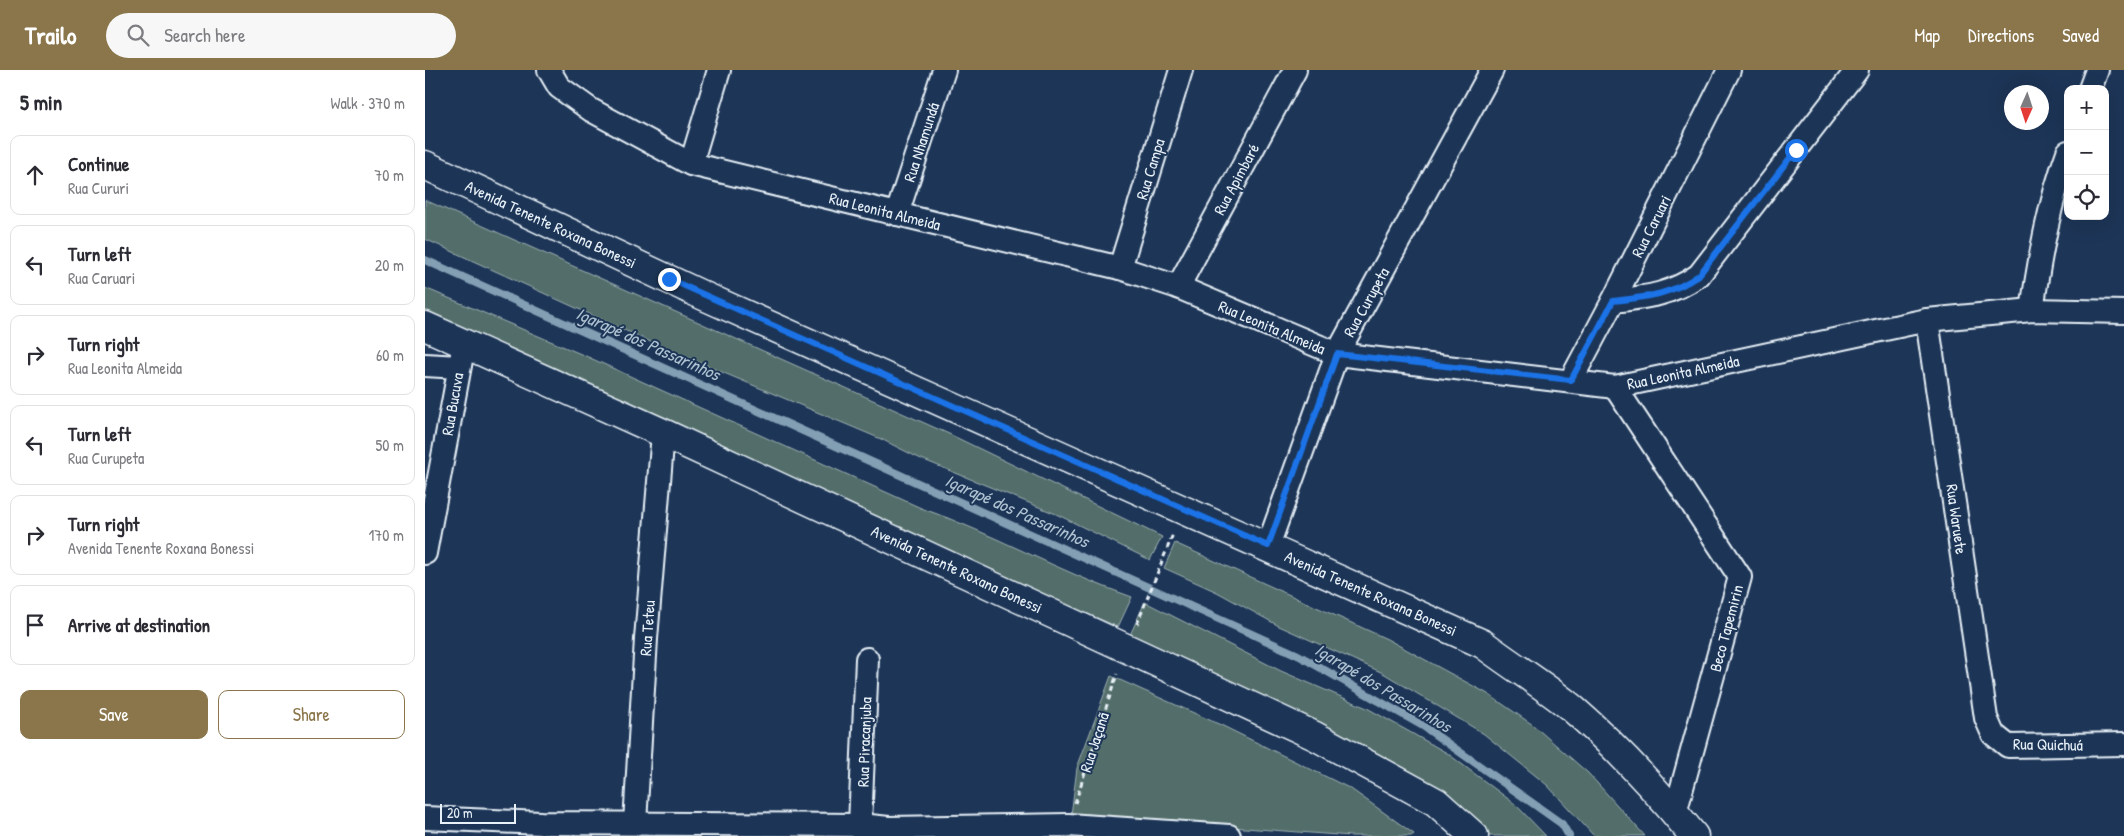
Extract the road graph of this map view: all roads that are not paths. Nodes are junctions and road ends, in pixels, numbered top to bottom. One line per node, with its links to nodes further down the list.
1 (549, 70): 12 (street, Rua Leonita Almeida)
2 (719, 70): 12 (street)
3 (944, 70): 14 (street, Rua Nhamundá)
4 (1181, 70): 15 (street, Rua Campa)
5 (1295, 70): 16 (street, Rua Apimbaré)
6 (1492, 70): 22 (street, Rua Curupeta)
7 (1729, 70): 17 (street, Rua Caruari)
8 (1857, 70): 17 (street)
9 (2097, 70): 10 (street)
10 (2091, 85)
11 (2064, 163): 18 (street)
12 (691, 164): 14 (street, Rua Leonita Almeida)
13 (425, 165): 28 (street, Avenida Tenente Roxana Bonessi)
14 (897, 214): 15 (street, Rua Leonita Almeida)
15 (1120, 268): 16 (street, Rua Leonita Almeida)
16 (1178, 287): 22 (street, Rua Leonita Almeida)
17 (1613, 301): 25 (street, Rua Caruari)
18 (2033, 310): 19 (street, Rua Leonita Almeida); 20 (street, Rua Leonita Almeida)
19 (2124, 312)
20 (1927, 320): 26 (street, Rua Leonita Almeida); 31 (street, Rua Waruete)
21 (425, 326): 23 (street, Avenida Tenente Roxana Bonessi)
22 (1337, 354): 25 (street, Rua Leonita Almeida); 28 (street, Rua Curupeta)
23 (461, 356): 24 (street); 27 (street, Avenida Tenente Roxana Bonessi); 29 (street, Rua Bucuva)
24 (425, 365)
25 (1571, 380): 26 (street, Rua Leonita Almeida)
26 (1615, 386): 33 (street, Beco Tapemirin)
27 (663, 433): 35 (street, Rua Teteu); 42 (street, Avenida Tenente Roxana Bonessi)
28 (1268, 546): 33 (street, Avenida Tenente Roxana Bonessi)
29 (425, 553)
30 (867, 659): 36 (street, Rua Piracanjuba)
31 (1986, 718): 32 (street, Rua Quichuá)
32 (2124, 744)
33 (1675, 812): 43 (street, Avenida Tenente Roxana Bonessi)
34 (425, 818): 37 (street)
35 (635, 823): 37 (street); 38 (street)
36 (860, 824): 38 (street); 40 (street)
37 (541, 829)
38 (718, 830)
39 (1068, 831): 40 (street); 41 (street)
40 (889, 832)
41 (1229, 836)
42 (1475, 836)
43 (1694, 836)

